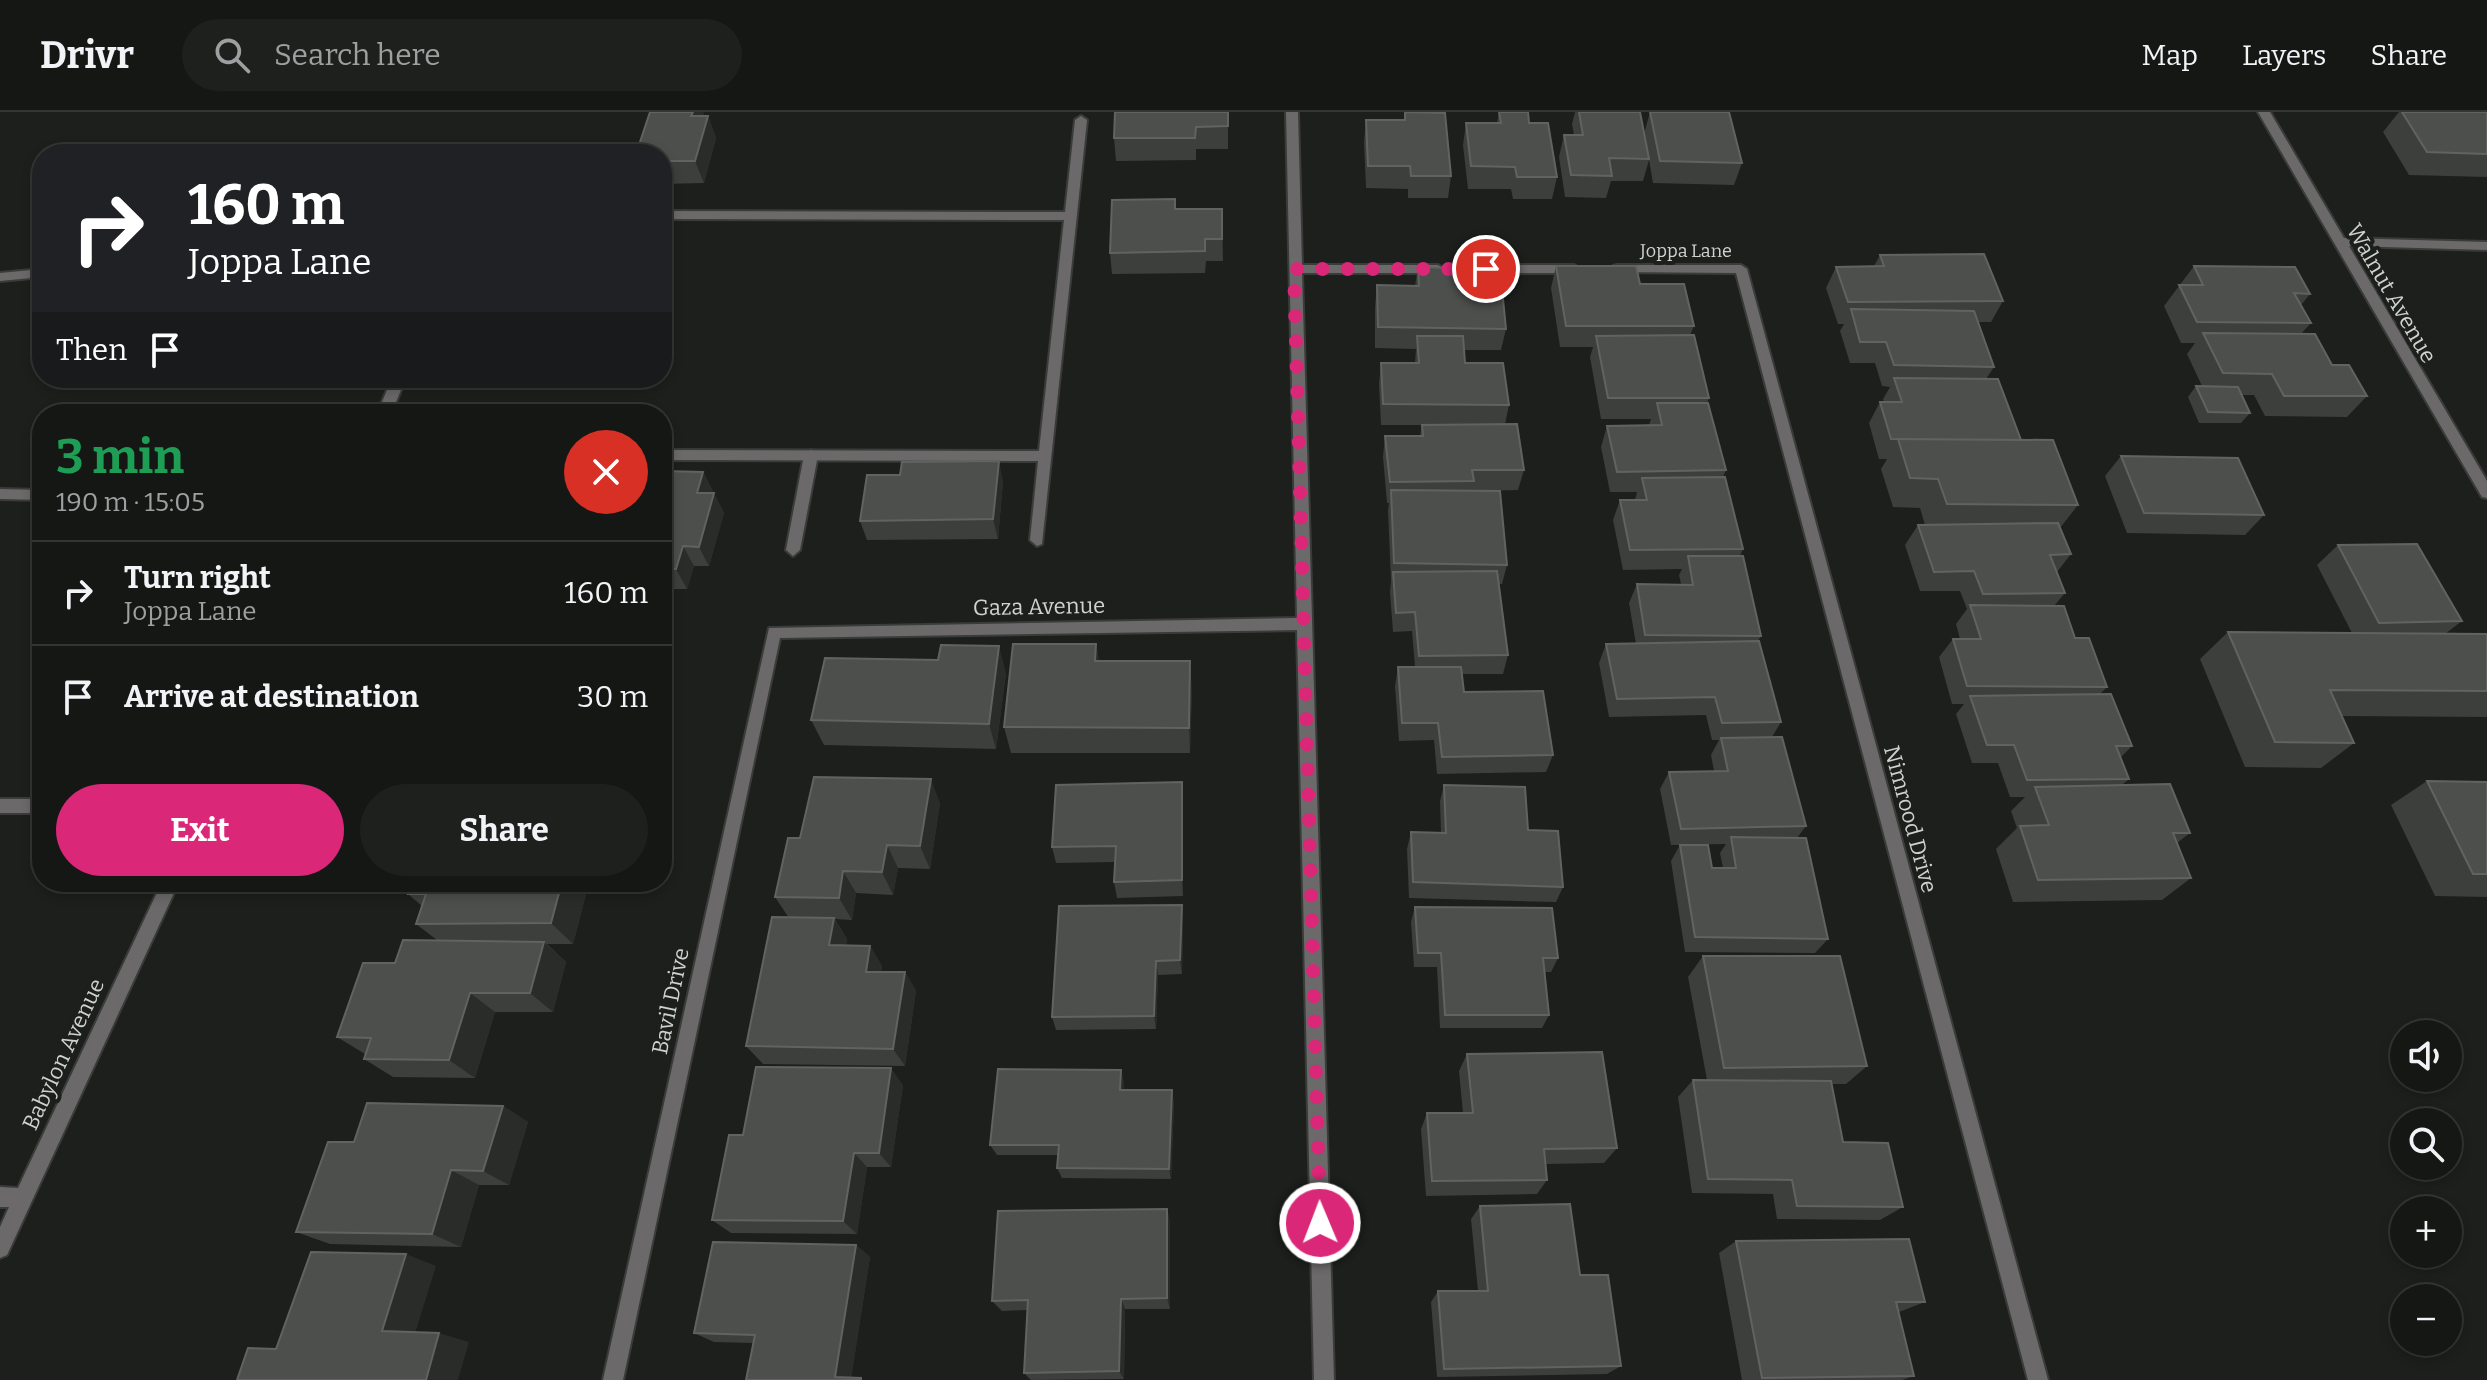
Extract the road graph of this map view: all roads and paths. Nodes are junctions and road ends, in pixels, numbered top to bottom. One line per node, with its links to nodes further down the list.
1 (1292, 112): 8 (street)
2 (2264, 112): 6 (street, Walnut Avenue)
3 (1081, 120): 5 (street)
4 (672, 215): 5 (street)
5 (1070, 216): 18 (street)
6 (2339, 242): 7 (street); 19 (street, Walnut Avenue)
7 (2487, 246)
8 (1294, 269): 9 (street); 24 (street)
9 (1454, 269)
10 (1470, 269): 11 (street)
11 (1582, 269)
12 (1598, 269): 13 (street, Joppa Lane)
13 (1741, 269): 34 (street, Nimrood Drive)
14 (32, 274): 15 (street)
15 (0, 277)
16 (672, 455): 17 (street)
17 (811, 455): 18 (street); 23 (street)
18 (1045, 456): 22 (street)
19 (2487, 493)
20 (0, 494): 21 (street)
21 (32, 495)
22 (1037, 540)
23 (793, 550)
24 (1305, 624): 25 (street, Gaza Avenue); 33 (street)
25 (774, 632): 32 (street, Bavil Drive)
26 (0, 806): 27 (street)
27 (32, 806)
28 (166, 892): 30 (street, Babylon Avenue)
29 (0, 1197): 30 (street)
30 (21, 1198): 31 (street, Babylon Avenue)
31 (0, 1248)
32 (613, 1380)
33 (1324, 1380)
34 (2038, 1380)

